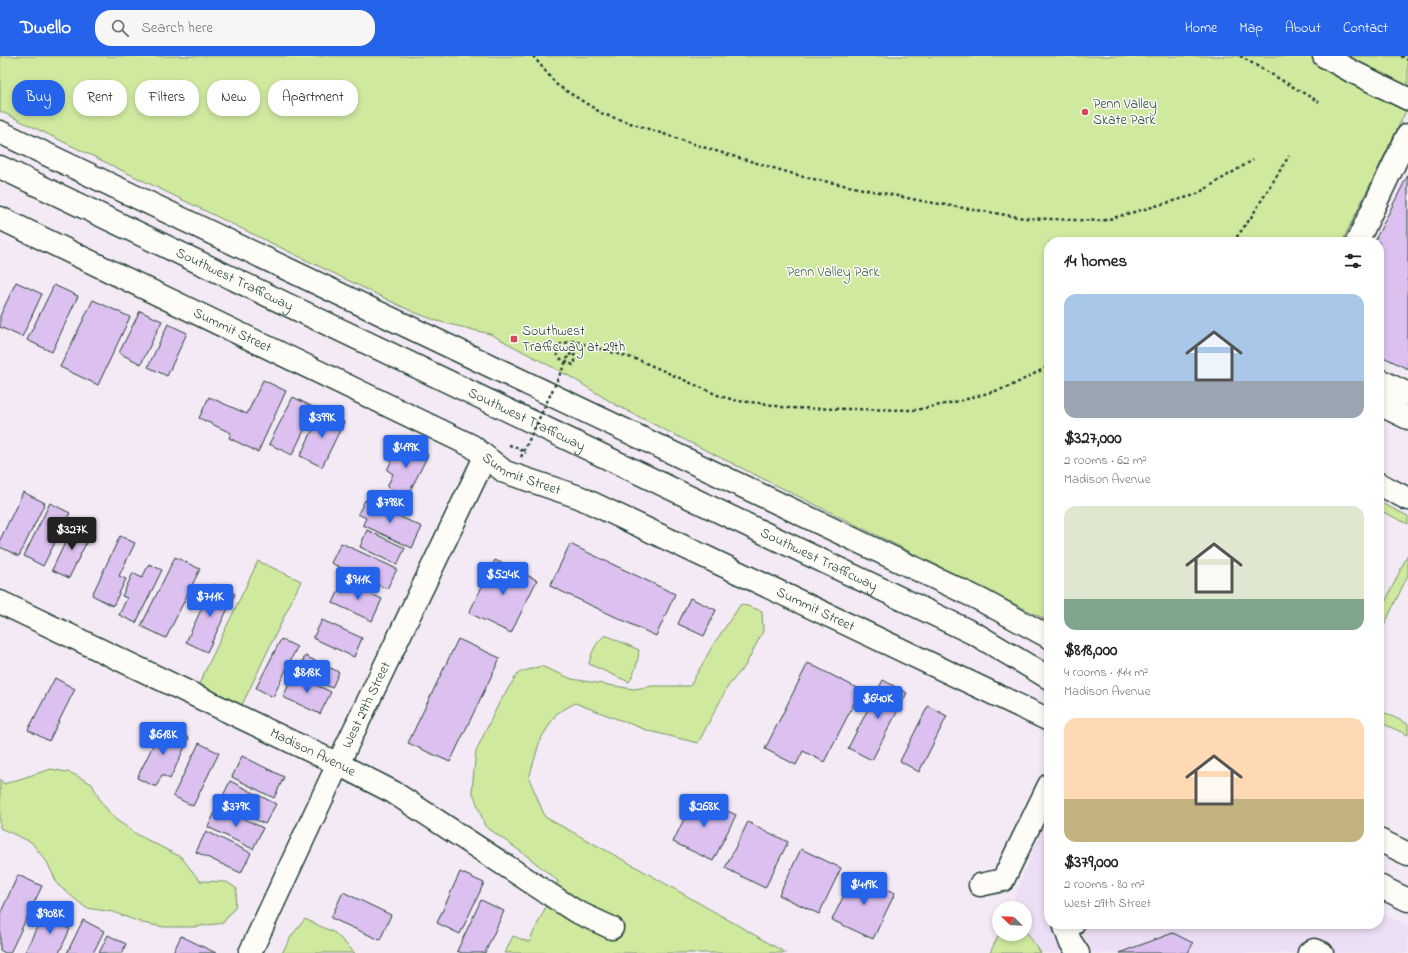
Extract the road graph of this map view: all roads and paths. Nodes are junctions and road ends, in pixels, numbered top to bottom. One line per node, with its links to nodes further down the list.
1 (533, 56): 11 (path)
2 (1240, 56): 7 (path)
3 (1324, 56): 6 (street)
4 (1401, 56): 5 (path)
5 (1408, 60)
6 (1408, 99)
7 (1319, 102)
8 (0, 132): 30 (street)
9 (1408, 135): 15 (street)
10 (1289, 156): 14 (path)
11 (1253, 160)
12 (0, 167): 31 (street, Southwest Trafficway)
13 (0, 218): 25 (street, Summit Street)
14 (1237, 237)
15 (1359, 237)
16 (566, 361): 20 (path, bridge)
17 (566, 361): 18 (path, bridge)
18 (566, 361)
19 (566, 361): 26 (path, bridge)
20 (1044, 369)
21 (1384, 382): 22 (street)
22 (1408, 394)
23 (1384, 406): 24 (street)
24 (1408, 418)
25 (485, 457): 32 (street, Summit Street); 33 (street, West 29th Street)
26 (521, 457)
27 (1384, 487): 28 (street)
28 (1408, 499)
29 (0, 602): 33 (street, Madison Avenue)
30 (1044, 634)
31 (1044, 675)
32 (1044, 718)
33 (338, 764): 40 (street, Madison Avenue); 42 (street, West 29th Street)
34 (1044, 796): 37 (street)
35 (1384, 842): 36 (street)
36 (1408, 854)
37 (980, 885)
38 (1384, 888): 39 (street)
39 (1408, 900)
40 (612, 928)
41 (1066, 929): 43 (street)
42 (250, 953)
43 (1078, 953)
44 (1309, 953): 45 (street)
45 (1322, 953)

